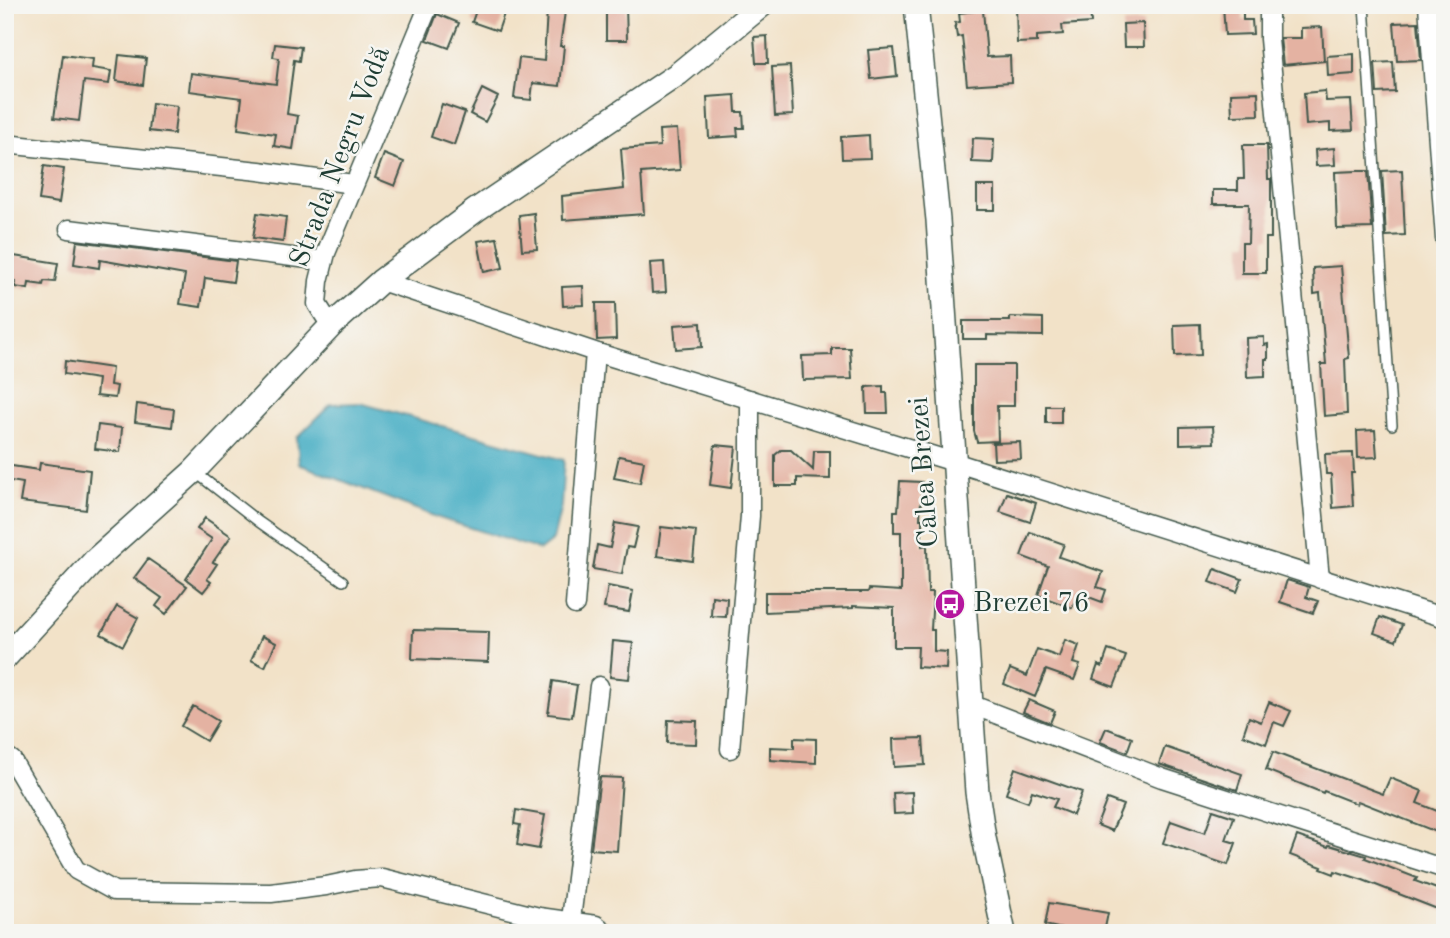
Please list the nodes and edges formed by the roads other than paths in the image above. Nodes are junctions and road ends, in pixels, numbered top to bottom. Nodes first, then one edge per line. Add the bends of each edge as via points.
1 (429, 5) edge
2 (762, 5) edge
3 (916, 5) edge
4 (1269, 5) edge
5 (1364, 5) edge
6 (1428, 5) edge
7 (5, 145) edge
8 (353, 184) junction
9 (69, 229) dead end
10 (1445, 239) edge
11 (324, 261) junction
12 (381, 281) junction
13 (331, 326) junction
14 (595, 352) junction
15 (750, 399) junction
16 (1392, 425) dead end
17 (954, 462) junction
18 (194, 471) junction
19 (1320, 579) junction
20 (343, 581) dead end
21 (575, 605) dead end
22 (1445, 618) edge
23 (5, 658) edge
24 (600, 686) dead end
25 (970, 704) junction
26 (730, 750) dead end
27 (5, 755) edge
28 (1445, 869) edge
29 (571, 920) junction
30 (606, 933) edge
31 (1004, 933) edge

1 - 8 street, Strada Negru Vodă
2 - 12 street via 678,74 476,210
3 - 17 street, Calea Brezei
4 - 19 street
5 - 16 lane
6 - 10 street
7 - 8 street
8 - 11 street, Strada Negru Vodă
9 - 11 street
11 - 13 street, Strada Negru Vodă via 317,304
12 - 13 street
12 - 14 street
13 - 18 street
14 - 15 street
14 - 21 street
15 - 17 street
15 - 26 street via 750,516
17 - 19 street
17 - 25 street, Calea Brezei
18 - 20 lane
18 - 23 street via 96,559
19 - 22 street
24 - 29 street
25 - 28 street via 1162,778
25 - 31 street, Calea Brezei via 977,792
27 - 29 street via 76,870 114,891 271,893 382,878 527,914
29 - 30 street via 596,925

